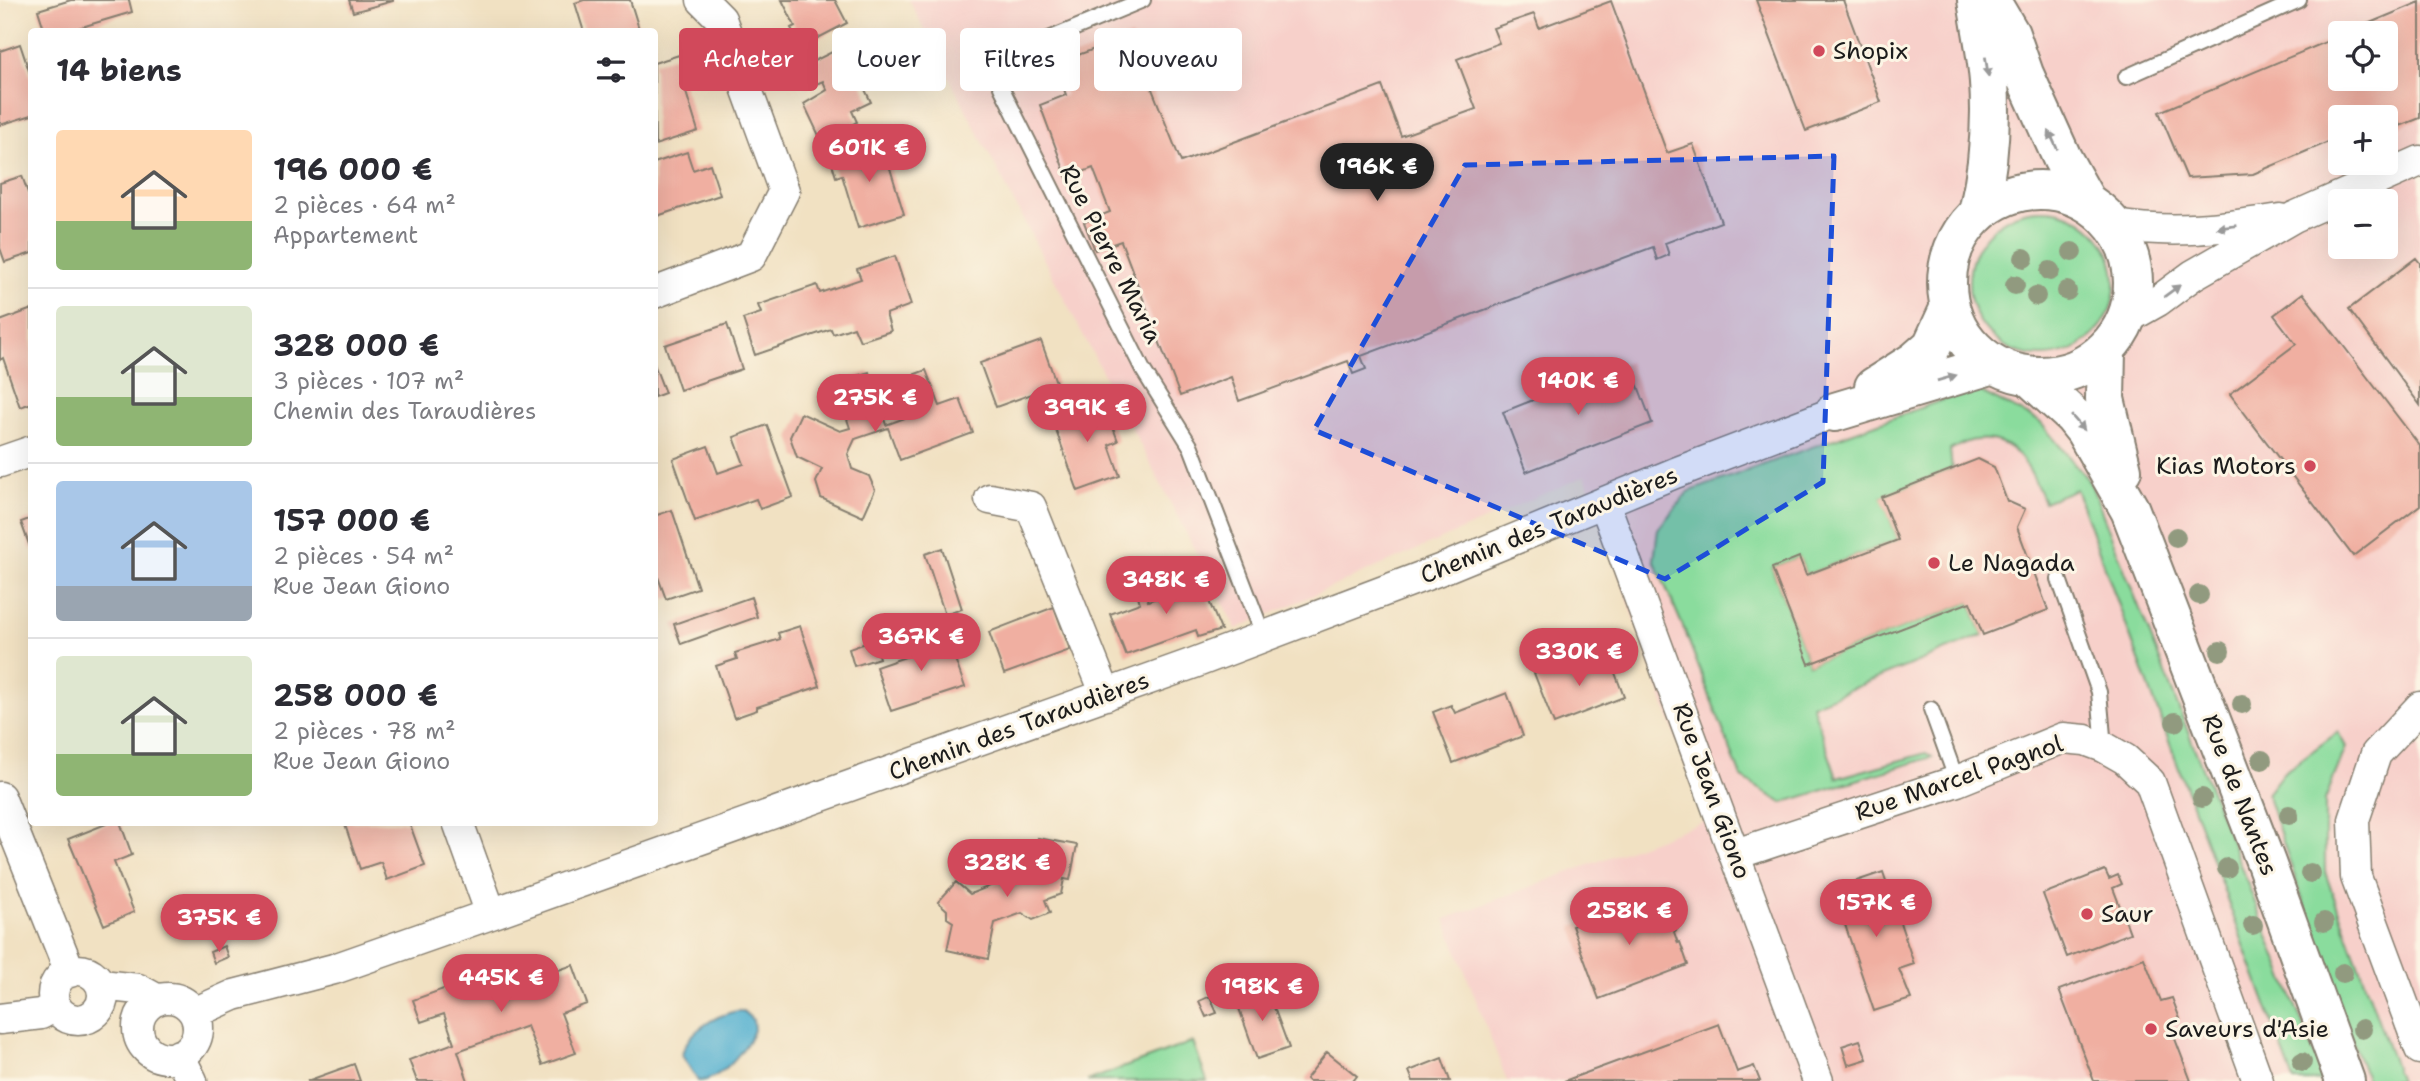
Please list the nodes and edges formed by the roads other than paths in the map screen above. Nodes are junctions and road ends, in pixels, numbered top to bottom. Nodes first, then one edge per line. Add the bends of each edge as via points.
1 (702, 0) edge
2 (1143, 0) edge
3 (1977, 0) edge
4 (1990, 0) edge
5 (2299, 0) edge
6 (2126, 78) dead end
7 (2420, 161) edge
8 (2085, 201) junction
9 (1978, 213) junction
10 (2294, 217) junction
11 (2114, 225) junction
12 (658, 291) edge
13 (1950, 307) junction
14 (2116, 334) junction
15 (2012, 370) junction
16 (1835, 412) junction
17 (28, 452) edge
18 (0, 462) edge
19 (990, 499) dead end
20 (1604, 502) junction
21 (2130, 510) junction
22 (2059, 579) dead end
23 (1264, 637) junction
24 (1106, 695) junction
25 (2420, 707) edge
26 (1931, 709) dead end
27 (2104, 747) junction
28 (1957, 780) junction
29 (0, 797) edge
30 (459, 826) edge
31 (1736, 854) junction
32 (491, 914) junction
33 (69, 972) junction
34 (101, 985) junction
35 (158, 1000) junction
36 (55, 1006) junction
37 (194, 1013) junction
38 (95, 1014) junction
39 (0, 1019) edge
40 (138, 1032) junction
41 (2420, 1049) edge
42 (186, 1068) edge
43 (1818, 1081) edge
44 (2258, 1081) edge
45 (2346, 1081) edge

1 - 12 street via 721,19 784,191 751,256
2 - 23 lane, Rue Pierre Maria via 1032,46 1001,87 1143,370 1191,447
3 -> 9 main road via 1989,79 1990,125
8 -> 4 main road via 2024,74 2010,34
5 - 6 lane
7 - 10 street
8 - 9 main road via 2059,191 2030,190 2002,198
8 - 11 main road
9 - 13 main road via 1953,251 1947,290
10 -> 11 street via 2180,231
14 -> 10 street via 2193,275
11 - 14 main road via 2133,271 2133,295
13 - 15 main road via 1975,350
13 - 16 main road, Chemin des Taraudières via 1932,346
14 - 15 main road via 2083,366 2057,375
14 - 21 main road via 2105,399
16 -> 15 main road, Chemin des Taraudières
15 -> 21 main road via 2073,416
16 - 20 street, Chemin des Taraudières
17 - 18 street
19 - 24 street via 1031,507
20 - 23 street, Chemin des Taraudières
20 - 31 street, Rue Jean Giono
21 - 45 main road, Rue de Nantes
22 - 27 lane via 2099,692
23 - 24 street, Chemin des Taraudières
24 - 32 street, Chemin des Taraudières
25 - 41 street via 2376,754 2354,820 2356,877
26 - 28 lane
27 - 28 street, Rue Marcel Pagnol via 2063,738
27 - 44 street, Rue Marcel Pagnol via 2150,782
28 - 31 street, Rue Marcel Pagnol
29 - 33 street
30 - 32 street
31 - 43 street, Rue Jean Giono
32 - 37 street, Chemin des Taraudières via 334,969 234,995
33 - 34 street via 91,974
33 - 36 street via 53,989
34 - 35 street via 138,989
34 - 38 street via 103,1001
35 - 37 street via 183,1001
35 - 40 street via 142,1013
36 - 38 street via 72,1020
36 - 39 street via 41,1014
37 - 42 street via 197,1033
38 - 40 street
40 - 42 street via 153,1054

